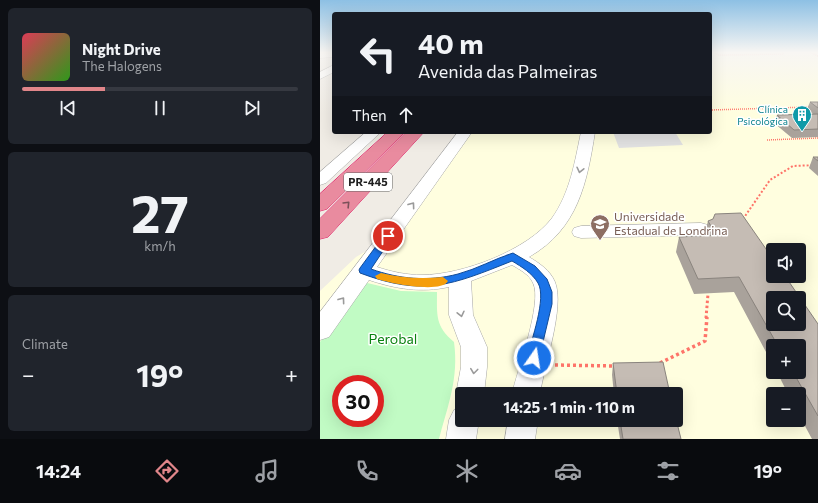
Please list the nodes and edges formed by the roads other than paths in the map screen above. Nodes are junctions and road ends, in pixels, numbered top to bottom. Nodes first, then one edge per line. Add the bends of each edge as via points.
1 (374, 134) edge
2 (374, 134) edge
3 (395, 134) edge
4 (414, 134) edge
5 (464, 134) edge
6 (588, 134) edge
7 (320, 180) edge
8 (320, 194) edge
9 (320, 206) edge
10 (701, 229) dead end
11 (320, 232) edge
12 (581, 232) dead end
13 (513, 257) junction
14 (364, 270) junction
15 (460, 277) junction
16 (320, 330) edge
17 (471, 387) edge
18 (528, 387) edge
19 (463, 427) edge
20 (522, 427) edge
21 (460, 439) edge
22 (520, 439) edge

1 - 7 street, PR-445
2 - 8 highway
3 - 9 highway, PR-445
11 -> 4 highway, PR-445
14 -> 5 street
6 -> 13 street via 575,190 565,210 547,235
10 - 12 street
13 - 15 street
13 - 18 street via 537,274 547,292
14 - 15 street via 404,282 425,283
16 -> 14 street
15 -> 17 street via 460,315 474,347
19 - 21 street
20 - 22 street

